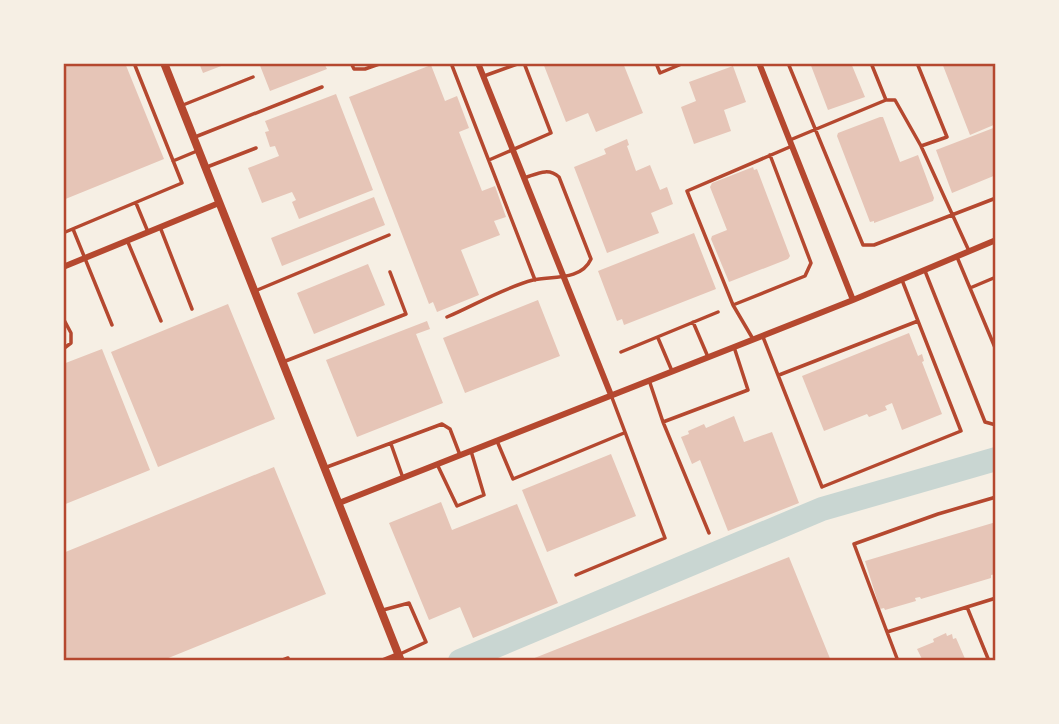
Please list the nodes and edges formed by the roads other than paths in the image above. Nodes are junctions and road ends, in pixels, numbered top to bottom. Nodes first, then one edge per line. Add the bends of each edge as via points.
1 (134, 63) edge
2 (164, 63) edge
3 (351, 63) edge
4 (382, 63) edge
5 (451, 63) edge
6 (478, 63) edge
7 (522, 63) edge
8 (656, 63) edge
9 (684, 63) edge
10 (759, 63) edge
11 (788, 63) edge
12 (872, 63) edge
13 (917, 63) edge
14 (484, 76) junction
15 (253, 77) dead end
16 (323, 88) dead end
17 (886, 100) junction
18 (181, 106) junction
19 (814, 130) junction
20 (194, 138) junction
21 (791, 143) junction
22 (921, 146) junction
23 (256, 148) dead end
24 (198, 150) junction
25 (513, 150) junction
26 (770, 155) junction
27 (173, 160) junction
28 (489, 160) junction
29 (205, 167) junction
30 (524, 178) junction
31 (996, 198) edge
32 (136, 203) junction
33 (219, 203) junction
34 (954, 215) junction
35 (160, 227) junction
36 (73, 229) junction
37 (148, 232) junction
38 (63, 233) edge
39 (389, 235) dead end
40 (127, 240) junction
41 (996, 240) edge
42 (969, 251) junction
43 (957, 257) junction
44 (84, 258) junction
45 (63, 267) edge
46 (925, 271) junction
47 (390, 272) dead end
48 (564, 277) junction
49 (996, 277) edge
50 (902, 279) junction
51 (535, 280) junction
52 (970, 288) junction
53 (254, 291) junction
54 (853, 300) junction
55 (733, 305) junction
56 (192, 309) dead end
57 (718, 312) dead end
58 (447, 317) dead end
59 (63, 318) edge
60 (161, 321) dead end
61 (918, 321) junction
62 (693, 322) junction
63 (112, 325) dead end
64 (762, 335) junction
65 (657, 337) junction
66 (753, 339) junction
67 (734, 347) junction
68 (63, 349) edge
69 (996, 350) edge
70 (621, 352) dead end
71 (708, 357) junction
72 (282, 362) junction
73 (671, 371) junction
74 (779, 375) junction
75 (649, 380) junction
76 (611, 395) junction
77 (663, 422) junction
78 (996, 425) edge
79 (624, 433) junction
80 (497, 440) junction
81 (391, 443) junction
82 (471, 451) junction
83 (460, 455) junction
84 (437, 464) junction
85 (325, 468) junction
86 (403, 478) junction
87 (996, 496) edge
88 (339, 503) junction
89 (709, 533) dead end
90 (576, 575) dead end
91 (996, 598) edge
92 (967, 607) junction
93 (381, 611) junction
94 (887, 632) junction
95 (399, 658) edge
96 (281, 661) edge
97 (289, 661) edge
98 (383, 661) edge
99 (898, 661) edge
100 (989, 661) edge

1 - 27 lane
2 - 18 street
3 - 4 lane via 354,69
5 - 28 lane
6 - 14 street
7 - 14 lane
7 - 25 lane via 551,133
8 - 9 lane via 660,73
10 - 21 street
11 - 19 lane
12 - 17 lane
13 - 22 lane via 947,137
14 - 25 street
15 - 18 lane
16 - 20 lane
17 - 19 lane
17 - 22 lane via 895,100
18 - 20 street
19 - 21 lane
19 - 34 lane via 865,246
20 - 24 street
21 - 26 lane
21 - 54 street
22 - 34 lane
23 - 29 lane
24 - 27 lane
24 - 29 street
25 - 28 lane
25 - 30 street
26 - 55 lane via 811,263 804,276
26 - 55 lane via 687,191
27 - 32 lane via 182,183
28 - 51 lane
29 - 33 street
30 - 48 street
30 - 48 lane via 546,171 561,181 591,259 583,270
31 - 34 lane
32 - 36 lane
32 - 37 lane
33 - 35 street
33 - 53 street
34 - 42 lane
35 - 37 street
35 - 56 lane
36 - 38 lane
36 - 44 lane
37 - 40 street
39 - 53 lane
40 - 44 street
40 - 60 lane
41 - 42 street
42 - 43 street
43 - 46 street
43 - 52 lane
44 - 45 street
44 - 63 lane
46 - 50 street
46 - 78 lane via 985,422
47 - 72 lane via 406,314
48 - 51 lane
48 - 76 street
49 - 52 lane
50 - 54 street
50 - 61 lane
51 - 58 lane
52 - 69 lane
53 - 72 street
54 - 64 street
55 - 66 lane
57 - 62 lane
59 - 68 lane via 71,333 71,343
61 - 74 lane
61 - 74 lane via 961,431 822,487
62 - 65 lane
62 - 71 lane
64 - 66 street
64 - 74 lane
65 - 70 lane
65 - 73 lane
66 - 67 street
67 - 71 street
67 - 77 lane via 748,390
71 - 73 street
72 - 85 street
73 - 75 street
75 - 76 street
75 - 77 lane
76 - 79 lane
76 - 80 street
77 - 89 lane
79 - 80 lane via 513,479
79 - 90 lane via 665,538
80 - 82 street
81 - 83 lane via 442,424 450,429
81 - 85 lane
81 - 86 lane
82 - 83 street
82 - 84 lane via 484,495 457,506
83 - 84 street
84 - 86 street
85 - 88 street
86 - 88 street
87 - 94 lane via 854,544
88 - 93 street
91 - 92 lane
92 - 94 lane
92 - 100 lane
93 - 95 street
93 - 95 lane via 409,603 426,642
94 - 99 lane
95 - 98 street
96 - 97 lane

